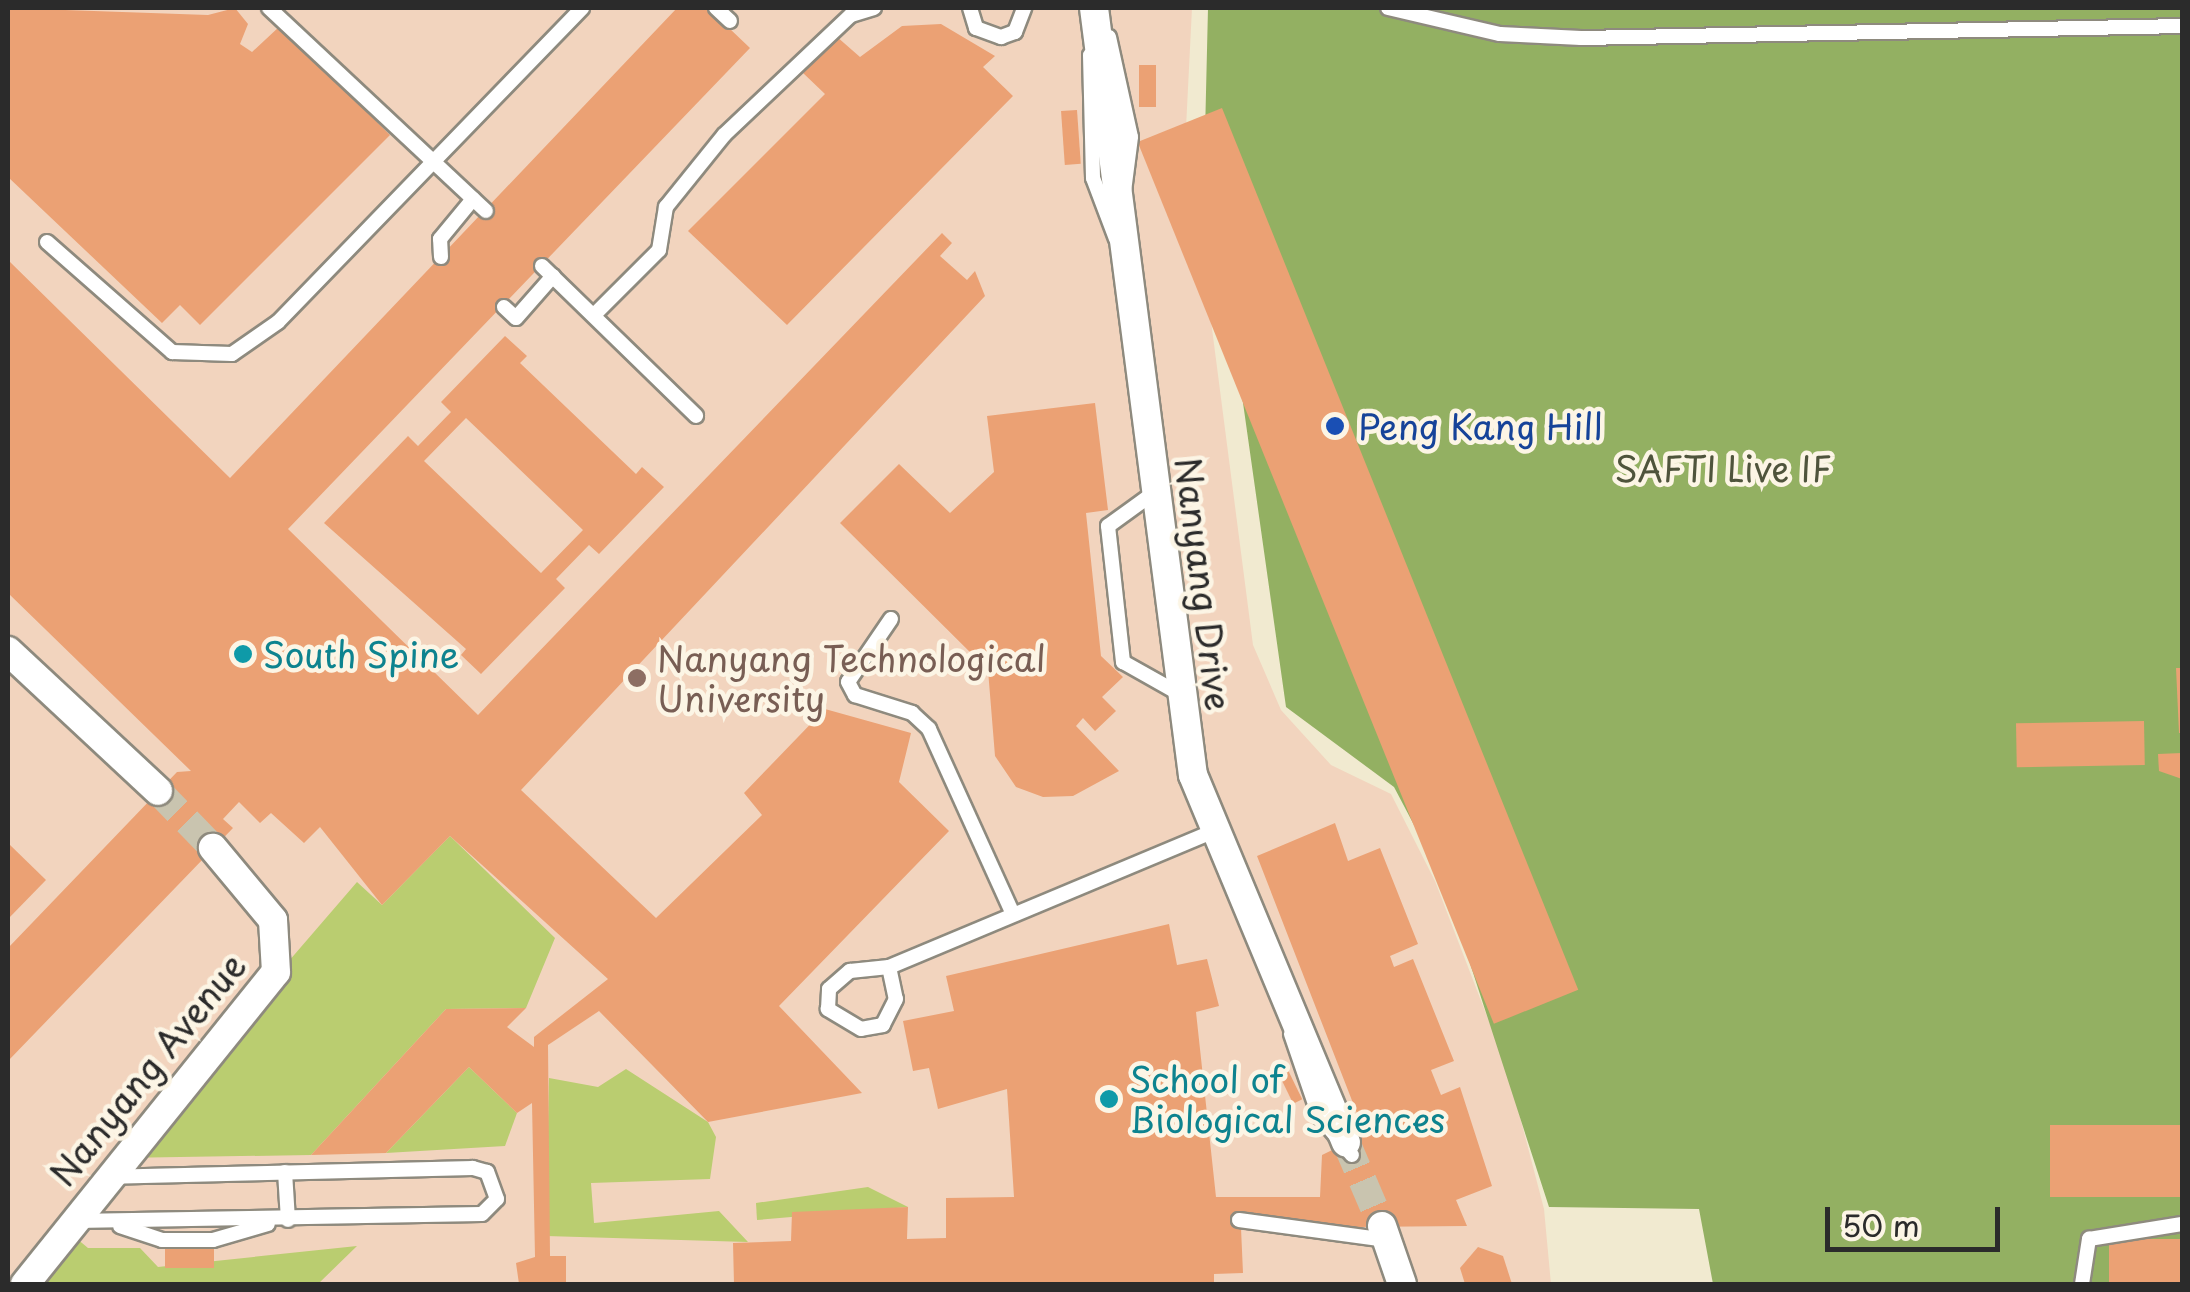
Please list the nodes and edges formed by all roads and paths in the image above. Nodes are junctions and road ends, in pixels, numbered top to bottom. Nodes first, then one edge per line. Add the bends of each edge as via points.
1 (269, 8) edge
2 (582, 8) edge
3 (716, 8) edge
4 (874, 8) edge
5 (968, 8) edge
6 (1024, 8) edge
7 (1388, 8) edge
8 (1096, 12) edge
9 (730, 20) dead end
10 (2182, 26) edge
11 (432, 163) junction
12 (473, 199) junction
13 (486, 211) dead end
14 (47, 242) dead end
15 (442, 257) dead end
16 (1124, 258) junction
17 (504, 308) dead end
18 (594, 315) junction
19 (696, 416) dead end
20 (1155, 492) junction
21 (891, 619) dead end
22 (8, 651) edge
23 (1178, 693) junction
24 (158, 791) tunnel mouth
25 (1212, 832) junction
26 (213, 848) tunnel mouth
27 (1013, 914) junction
28 (890, 967) junction
29 (1349, 1148) tunnel mouth
30 (285, 1172) junction
31 (103, 1177) junction
32 (288, 1220) junction
33 (1239, 1220) dead end
34 (71, 1221) junction
35 (2182, 1224) edge
36 (1385, 1233) joint
37 (25, 1284) edge
38 (1402, 1284) edge
39 (2082, 1284) edge

1 - 11 lane
2 - 11 lane
3 - 9 lane
4 - 18 lane via 852,15 724,135 666,208 659,250
5 - 6 lane via 976,28 1002,38 1014,32
7 - 10 lane via 1500,34 1581,38
8 - 16 street, Nanyang Drive
8 - 16 lane via 1090,150
11 - 12 lane
11 - 14 lane via 255,343 208,359 172,352 140,332
12 - 13 lane
12 - 15 lane via 440,239
16 - 20 street, Nanyang Drive
17 - 18 lane via 516,318 547,271
18 - 19 lane
20 - 23 street, Nanyang Drive
20 - 23 lane via 1108,526 1123,662
21 - 27 lane via 848,682 855,695 912,713 929,729
22 - 24 street
23 - 25 street, Nanyang Drive
25 - 27 lane
25 - 29 street, Nanyang Drive
26 - 31 street, Nanyang Avenue via 273,920 279,964
27 - 28 lane
28 - 28 lane via 896,999 883,1025 860,1029 828,1008 838,978
30 - 31 lane
30 - 32 lane
30 - 32 lane via 473,1168 487,1172 497,1198 482,1214
31 - 34 street, Nanyang Avenue
32 - 34 lane
33 - 36 lane
34 - 37 street, Nanyang Avenue
35 - 39 lane via 2089,1238
36 - 38 street

